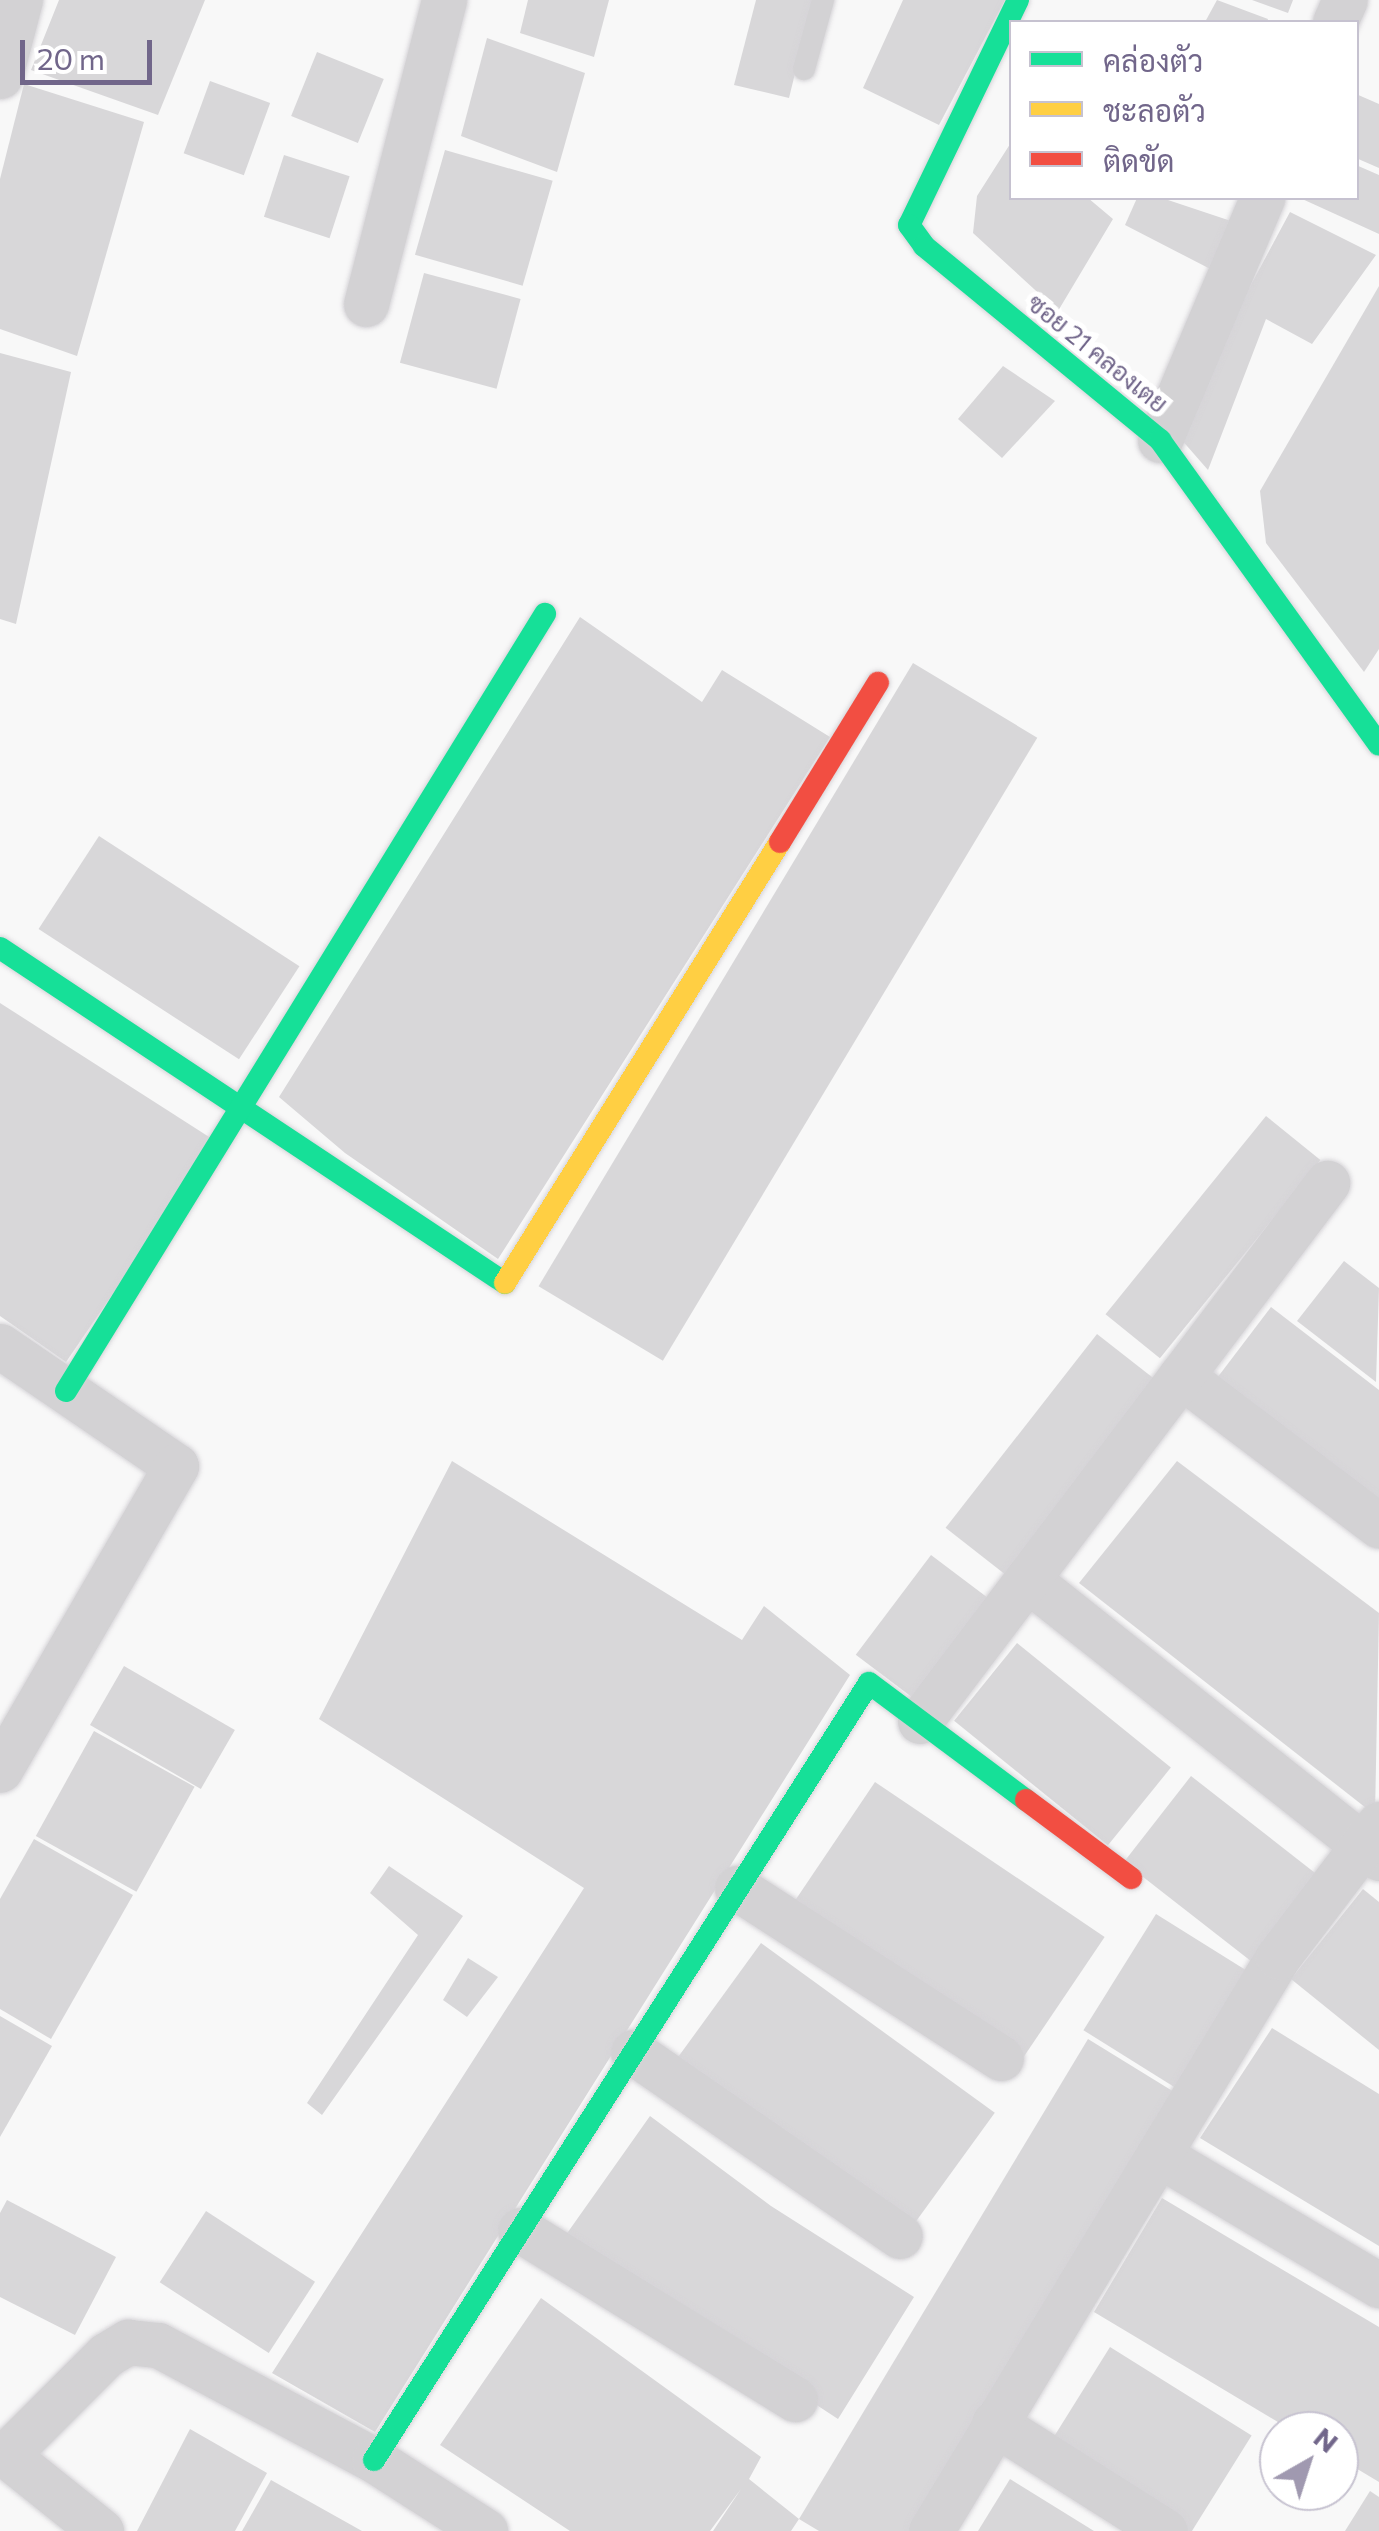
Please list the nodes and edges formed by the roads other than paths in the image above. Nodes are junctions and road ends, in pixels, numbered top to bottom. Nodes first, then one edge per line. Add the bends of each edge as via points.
1 (20, 0) edge
2 (444, 0) edge
3 (822, 0) edge
4 (1018, 0) edge
5 (804, 69) dead end
6 (0, 76) edge
7 (1261, 200) edge
8 (366, 304) dead end
9 (1160, 440) junction
10 (545, 614) dead end
11 (878, 683) dead end
12 (1379, 745) edge
13 (0, 948) edge
14 (240, 1108) junction
15 (1327, 1182) dead end
16 (0, 1346) edge
17 (1180, 1376) junction
18 (66, 1391) junction
19 (1379, 1526) edge
20 (1027, 1579) junction
21 (920, 1721) junction
22 (3, 1758) edge
23 (1374, 1842) edge
24 (1131, 1878) dead end
25 (737, 1888) junction
26 (633, 2052) junction
27 (1001, 2058) dead end
28 (1159, 2155) junction
29 (520, 2230) junction
30 (900, 2236) dead end
31 (1379, 2285) edge
32 (795, 2399) dead end
33 (994, 2422) junction
34 (3, 2454) edge
35 (374, 2460) junction
36 (101, 2531) edge
37 (485, 2531) edge
38 (932, 2531) edge
39 (1165, 2531) edge

1 - 6 street
2 - 8 street
3 - 5 lane
4 - 9 street, ซอย 21 คลองเตย via 909,225 924,246
7 - 9 street
9 - 12 street, ซอย 21 คลองเตย
10 - 14 street
11 - 14 street via 507,1285
13 - 14 street
14 - 18 street
15 - 17 street
16 - 18 street
17 - 19 street
17 - 20 street
18 - 22 street via 176,1466
20 - 21 street
20 - 23 street
21 - 24 street
21 - 25 street via 868,1683
23 - 28 street via 1278,1956
25 - 26 street
25 - 27 street
26 - 29 street
26 - 30 street
28 - 31 street
28 - 33 street
29 - 32 street
29 - 35 street
33 - 38 street
33 - 39 street
34 - 35 street via 128,2342 158,2345
34 - 36 street
35 - 37 street

